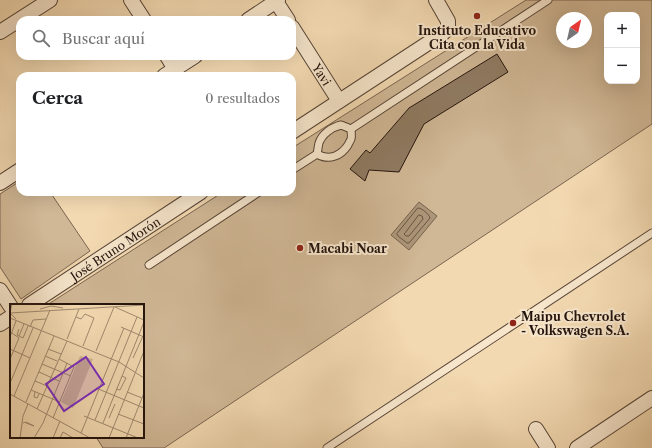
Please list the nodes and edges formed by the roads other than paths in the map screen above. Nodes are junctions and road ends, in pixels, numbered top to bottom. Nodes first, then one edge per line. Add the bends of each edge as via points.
1 (50, 0) edge
2 (131, 0) edge
3 (436, 0) edge
4 (548, 0) edge
5 (276, 1) edge
6 (25, 16) edge
7 (141, 16) edge
8 (254, 16) edge
9 (285, 16) edge
10 (16, 22) edge
11 (0, 32) edge
12 (296, 33) edge
13 (167, 60) edge
14 (189, 60) edge
15 (170, 72) edge
16 (171, 72) edge
17 (339, 101) junction
18 (296, 129) edge
19 (351, 129) junction
20 (317, 154) junction
21 (296, 167) edge
22 (16, 172) edge
23 (0, 182) edge
24 (195, 196) edge
25 (253, 196) edge
26 (652, 233) edge
27 (149, 264) dead end
28 (0, 290) edge
29 (31, 304) edge
30 (10, 305) edge
31 (10, 318) edge
32 (0, 324) edge
33 (652, 398) edge
34 (536, 429) dead end
35 (327, 448) edge
36 (548, 448) edge
37 (577, 448) edge

1 - 6 street
2 - 7 street
3 - 17 street via 448,21 448,28
4 - 19 lane
5 - 8 street
5 - 9 street
10 - 11 street
12 - 17 street, Yavi
13 - 15 street
14 - 16 street
17 - 18 street
19 - 20 lane via 341,125 333,127 319,142
19 - 20 lane via 351,139 343,151 330,157
20 - 21 lane
22 - 23 street
24 - 29 street, José Bruno Morón
25 - 27 lane
26 - 35 lane
28 - 30 street
31 - 32 street
33 - 37 street
34 - 36 street

